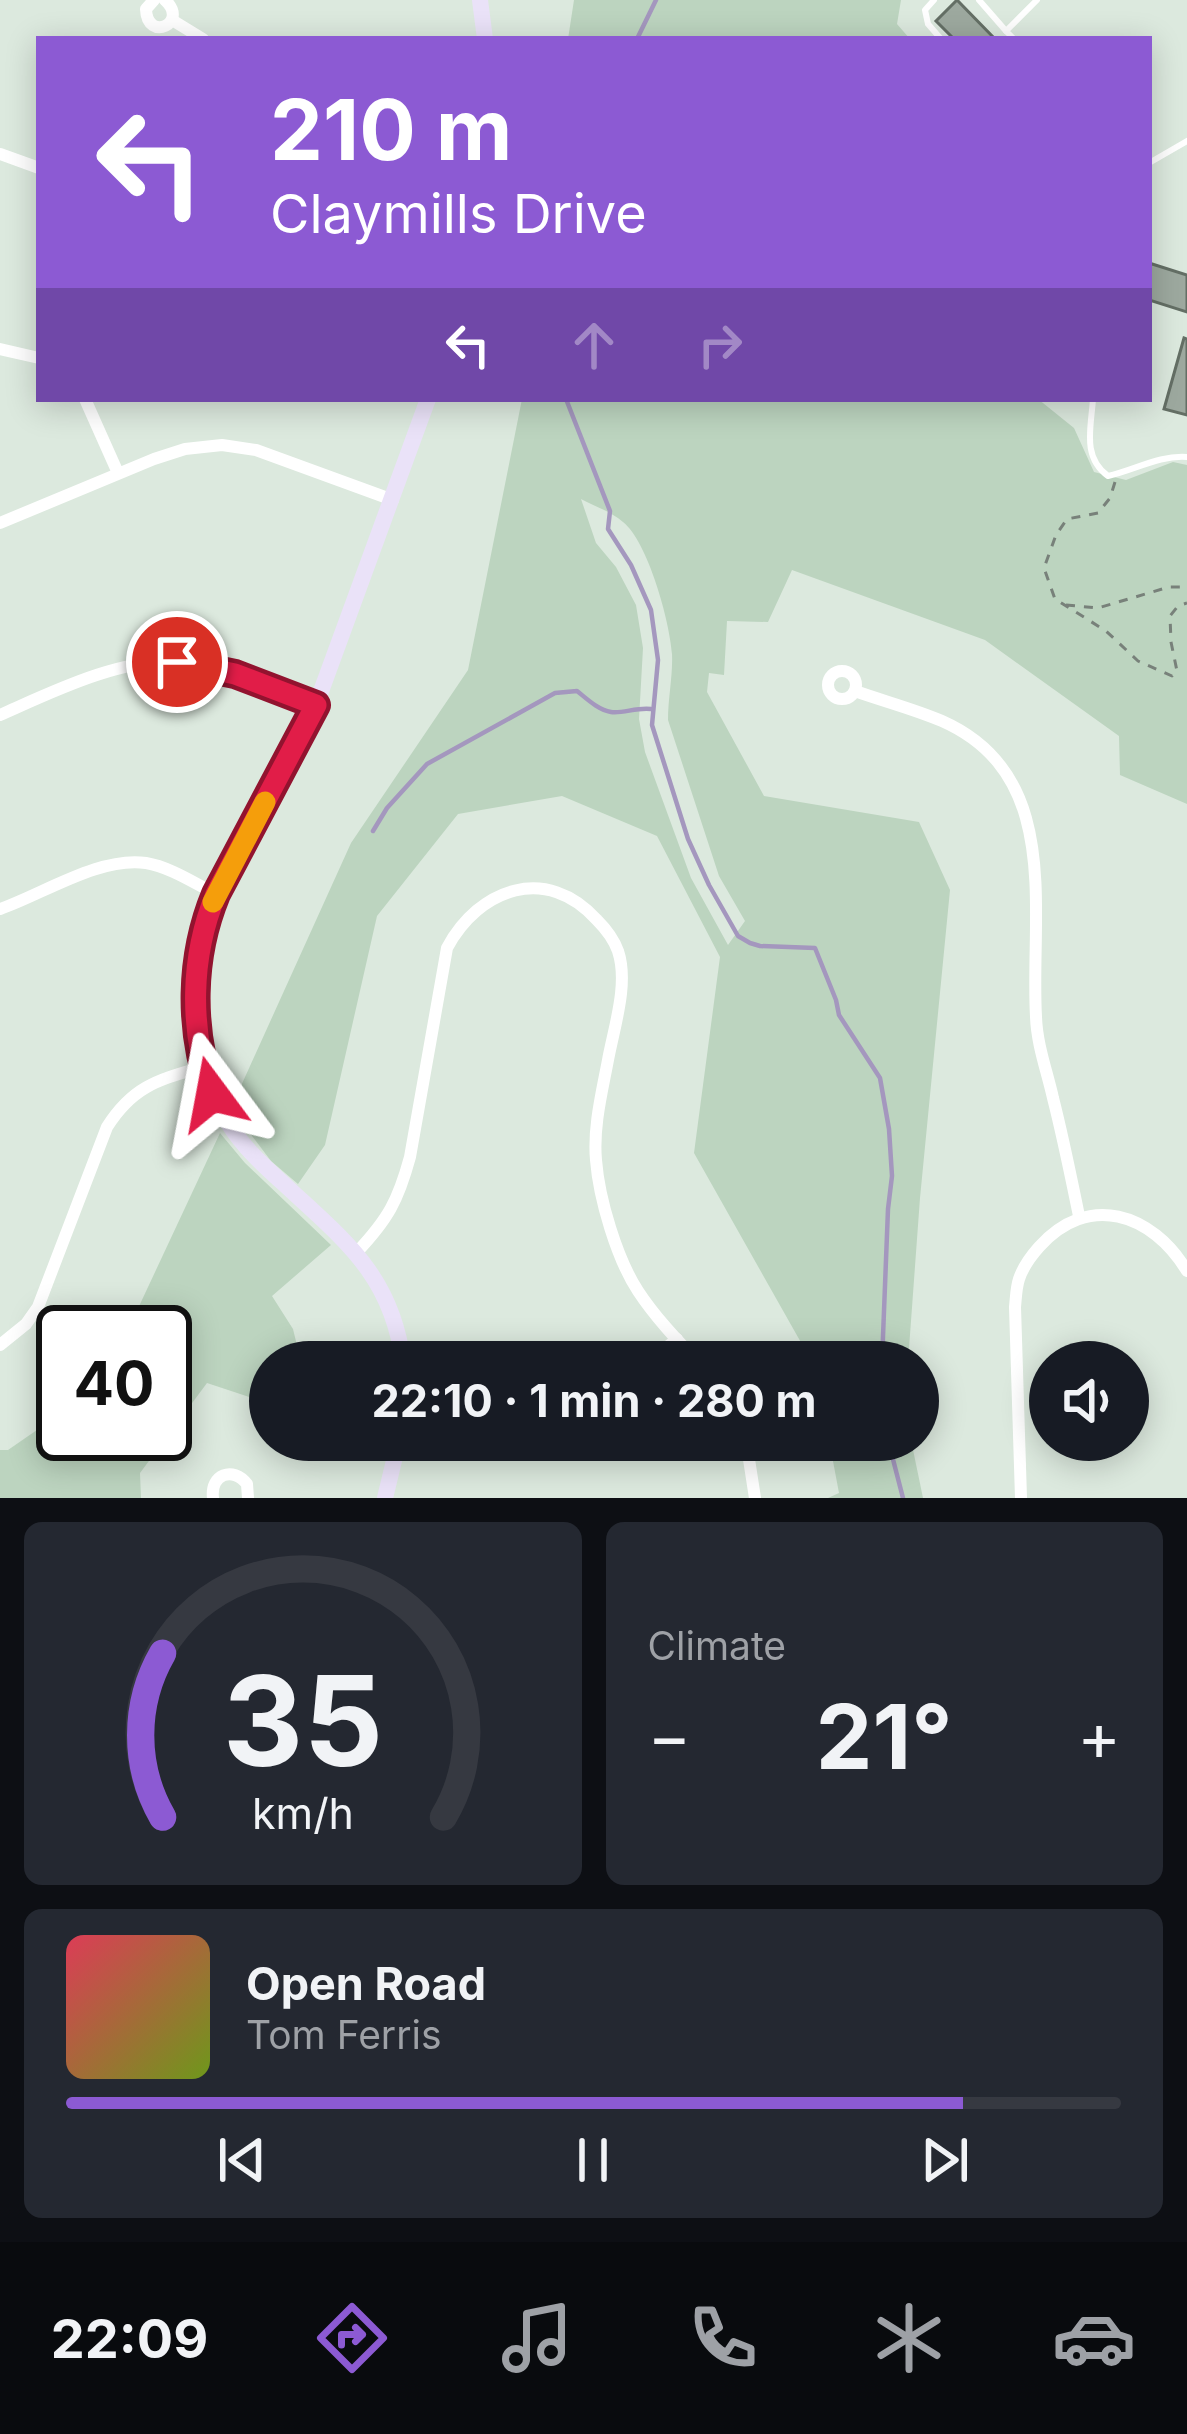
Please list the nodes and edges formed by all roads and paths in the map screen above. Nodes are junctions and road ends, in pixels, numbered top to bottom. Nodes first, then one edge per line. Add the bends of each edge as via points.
1 (154, 0) edge
2 (165, 0) edge
3 (480, 0) edge
4 (934, 0) edge
5 (979, 0) edge
6 (1037, 0) edge
7 (172, 20) junction
8 (1006, 31) junction
9 (198, 36) edge
10 (485, 36) edge
11 (938, 36) edge
12 (1011, 36) edge
13 (1187, 141) edge
14 (0, 154) edge
15 (1152, 161) edge
16 (36, 167) edge
17 (0, 349) edge
18 (36, 357) edge
19 (86, 402) edge
20 (427, 402) edge
21 (1094, 402) edge
22 (1187, 457) edge
23 (118, 473) junction
24 (1118, 474) junction
25 (393, 500) junction
26 (0, 523) edge
27 (1187, 587) edge
28 (1187, 603) edge
29 (1064, 605) junction
30 (855, 691) dead end
31 (316, 705) junction
32 (0, 715) edge
33 (216, 894) junction
34 (0, 909) edge
35 (202, 1067) junction
36 (1079, 1216) junction
37 (357, 1252) junction
38 (1187, 1271) edge
39 (676, 1339) joint
40 (400, 1341) edge
41 (674, 1341) edge
42 (0, 1345) edge
43 (394, 1461) edge
44 (749, 1461) edge
45 (212, 1498) edge
46 (248, 1498) edge
47 (385, 1498) edge
48 (755, 1498) edge
49 (1021, 1498) edge

1 - 7 street via 148,22 161,27
2 - 7 street
3 - 10 street
4 - 11 lane via 925,10
5 - 8 lane
6 - 8 lane
7 - 9 street
8 - 12 lane
13 - 15 lane
14 - 16 street
17 - 18 street
19 - 23 street
20 - 25 street
21 - 24 lane via 1089,446 1096,467
22 - 24 lane
23 - 25 street via 222,445
23 - 26 street
24 - 29 path via 1098,514 1066,519 1056,536 1044,568
25 - 31 street
27 - 29 path via 1098,608
28 - 29 path via 1170,616 1172,676 1138,662
30 - 36 street via 962,732 1004,768 1028,819 1036,1019
31 - 32 street via 235,674 149,662
31 - 33 street
33 - 34 street via 150,863 125,862
33 - 35 street via 197,965
35 - 37 street via 242,1142
35 - 42 street via 154,1082 118,1110 38,1307
36 - 38 street via 1138,1222
36 - 49 street via 1045,1241 1018,1280
37 - 39 street via 402,1187 447,948 474,910 494,898 531,888 554,892 586,908 618,951 596,1159 623,1260
37 - 40 street
39 - 41 street
43 - 47 street
44 - 48 street
45 - 46 street via 215,1481 232,1473 244,1479

